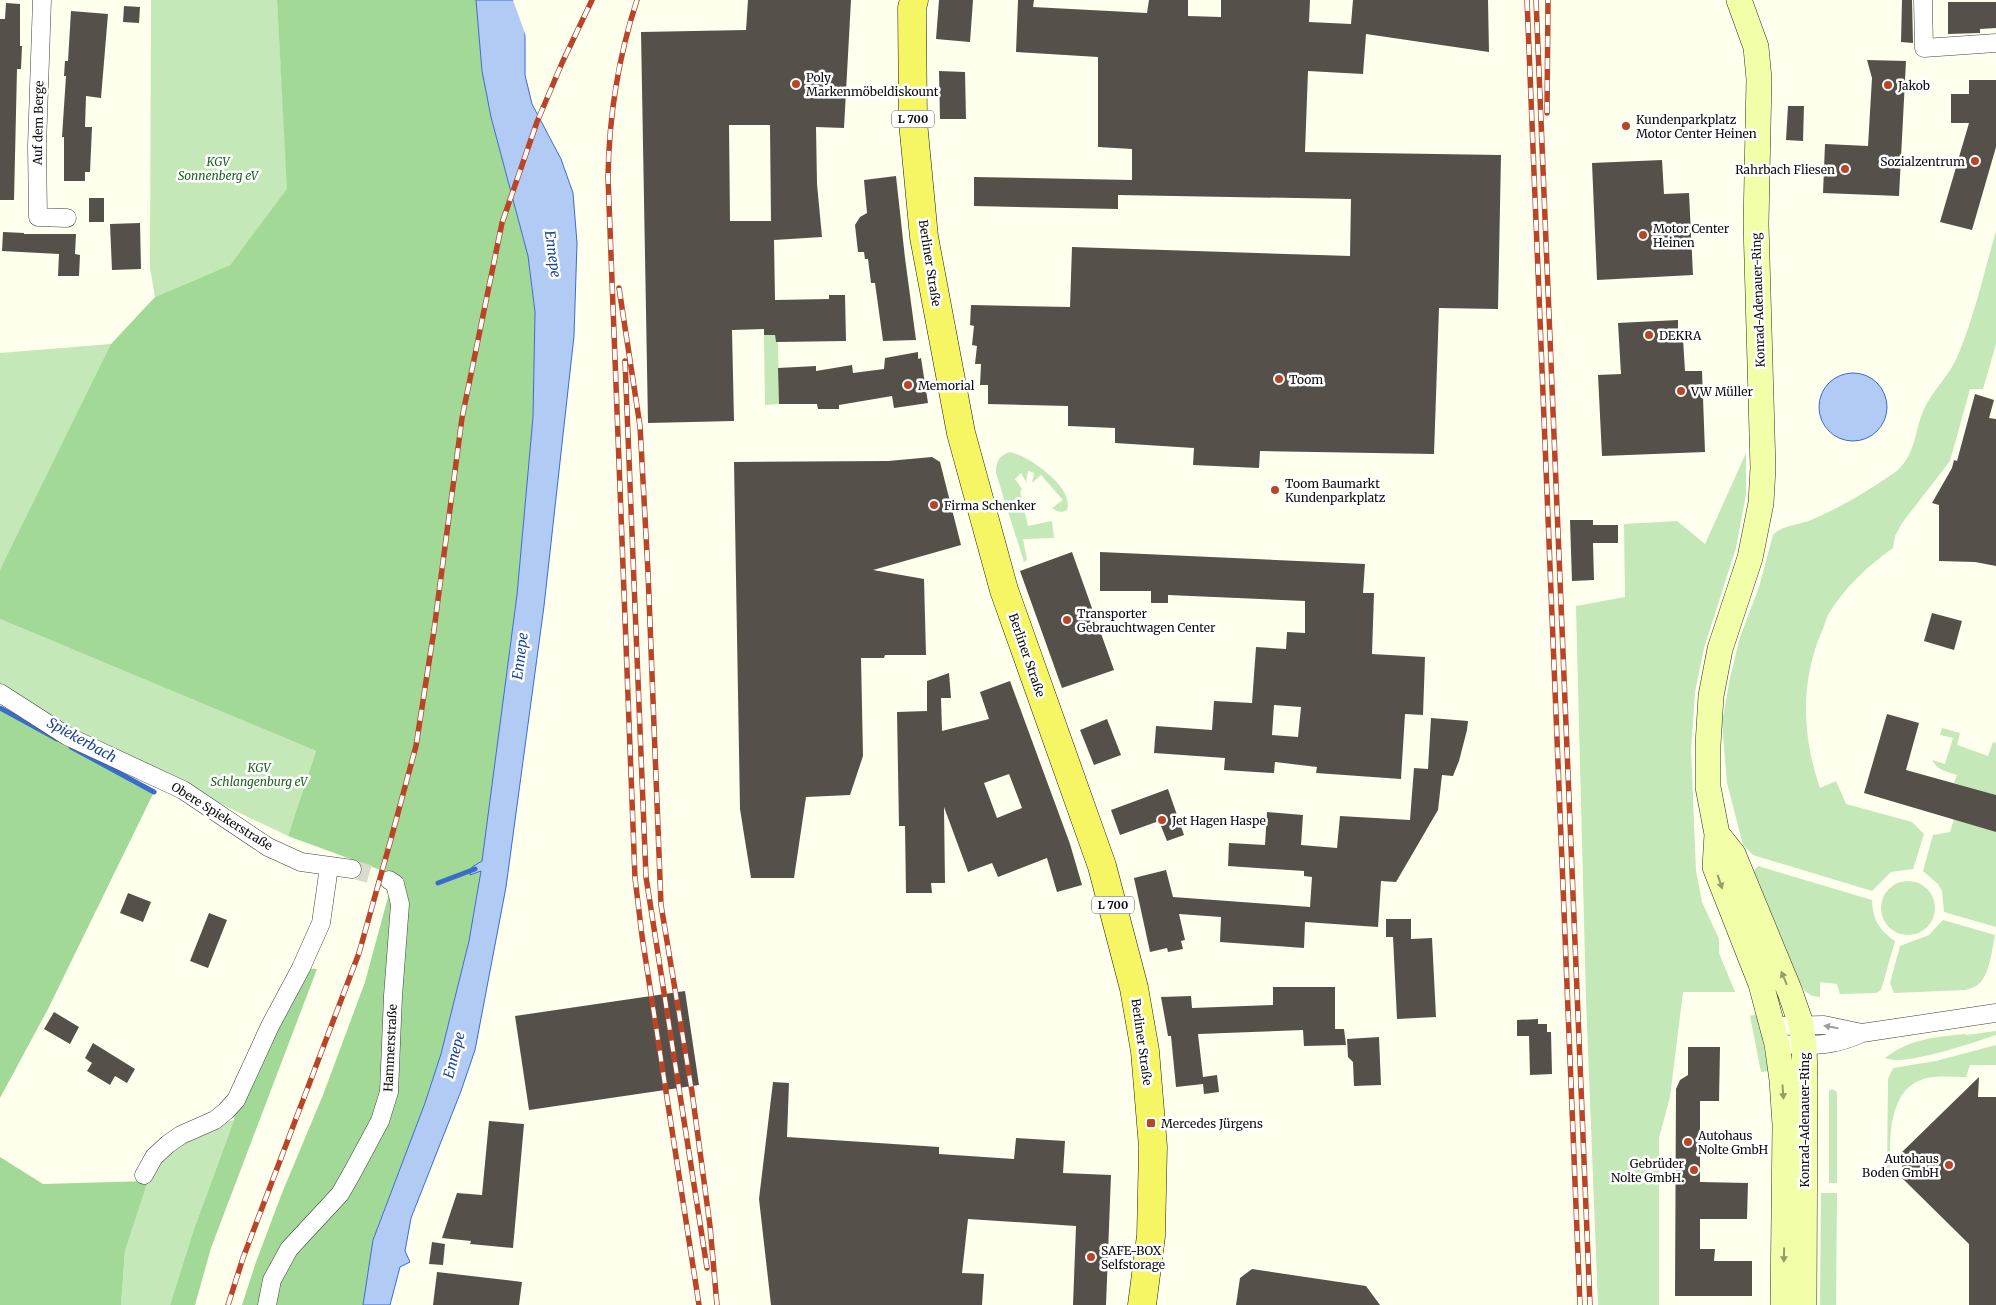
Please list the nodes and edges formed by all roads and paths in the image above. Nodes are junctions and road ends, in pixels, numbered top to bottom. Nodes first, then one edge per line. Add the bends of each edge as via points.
1 (42, 0) edge
2 (914, 0) edge
3 (1740, 0) edge
4 (1923, 0) edge
5 (1996, 43) edge
6 (67, 218) dead end
7 (0, 693) edge
8 (1717, 834) junction
9 (329, 867) junction
10 (352, 869) tunnel mouth
11 (389, 880) dead end
12 (1996, 1012) edge
13 (1802, 1034) junction
14 (1776, 1035) junction
15 (144, 1175) dead end
16 (267, 1305) edge
17 (1142, 1305) edge
18 (1783, 1305) edge
19 (1804, 1305) edge

1 - 6 street, Auf dem Berge via 38,217
2 - 17 main road, Berliner Straße / L 700 via 913,122 924,237 961,433 1004,590 1102,866 1136,997 1145,1051 1153,1148 1151,1236
3 - 8 street, Konrad-Adenauer-Ring via 1756,47 1759,79 1756,224 1763,468 1761,504 1750,558 1720,648 1711,696 1708,787
4 - 5 street via 1924,48
7 - 9 street, Obere Spiekerstraße via 66,736 183,790 268,847 301,862
13 -> 8 street, Konrad-Adenauer-Ring via 1790,992 1733,854
8 -> 14 street, Konrad-Adenauer-Ring via 1715,867 1761,984
9 - 10 street
9 - 15 street via 321,923 236,1100 215,1120 168,1144 154,1157
11 - 16 street, Hammerstraße via 395,884 400,904 392,996 389,1092 380,1121 340,1194 289,1249 272,1280
12 - 13 street via 1862,1033 1824,1025
13 - 14 street
13 - 19 street, Konrad-Adenauer-Ring via 1805,1088
14 -> 18 street, Konrad-Adenauer-Ring via 1785,1125

